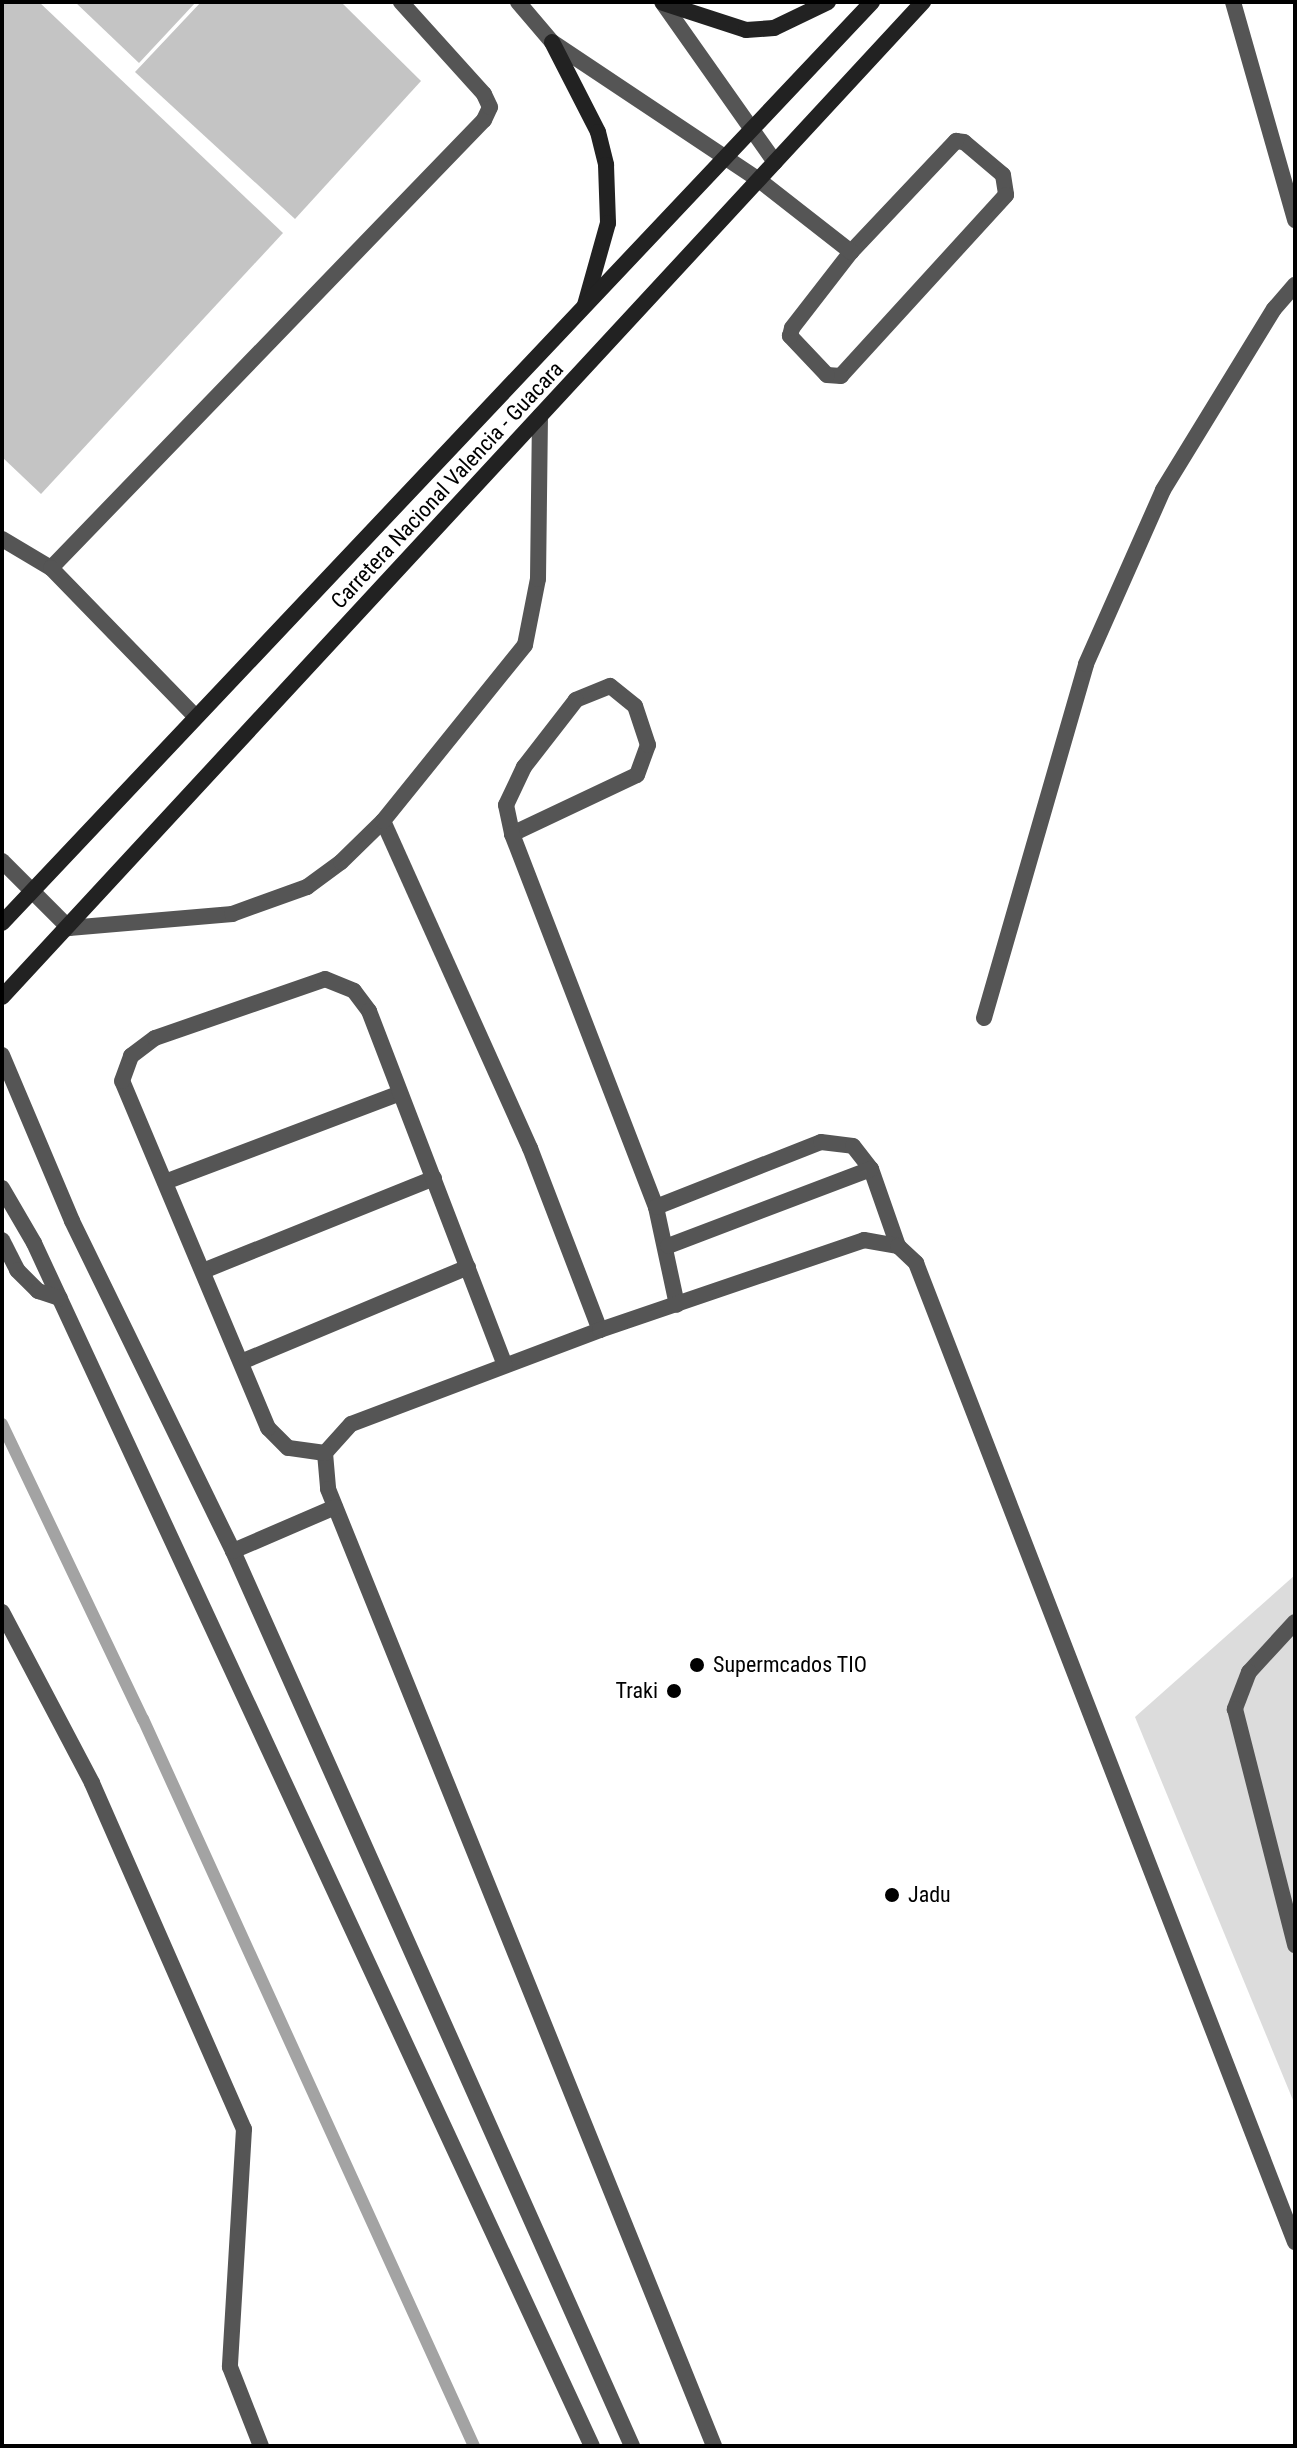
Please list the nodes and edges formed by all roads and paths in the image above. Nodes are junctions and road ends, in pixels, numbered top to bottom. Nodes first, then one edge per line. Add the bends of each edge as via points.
1 (401, 2) edge
2 (518, 2) edge
3 (663, 2) edge
4 (828, 2) edge
5 (872, 2) edge
6 (923, 2) edge
7 (1233, 2) edge
8 (552, 42) junction
9 (752, 130) junction
10 (729, 156) junction
11 (775, 162) junction
12 (759, 180) junction
13 (1295, 220) edge
14 (851, 252) junction
15 (1295, 285) edge
16 (584, 310) junction
17 (540, 416) junction
18 (2, 539) edge
19 (51, 568) junction
20 (194, 715) junction
21 (383, 821) junction
22 (512, 834) junction
23 (2, 861) edge
24 (32, 891) junction
25 (2, 923) edge
26 (69, 928) junction
27 (2, 997) edge
28 (984, 1018) dead end
29 (2, 1055) edge
30 (400, 1093) junction
31 (871, 1169) junction
32 (434, 1178) junction
33 (165, 1182) junction
34 (2, 1188) edge
35 (656, 1207) junction
36 (2, 1240) edge
37 (668, 1246) junction
38 (898, 1246) junction
39 (468, 1267) junction
40 (203, 1271) junction
41 (60, 1298) junction
42 (677, 1305) junction
43 (600, 1330) junction
44 (241, 1362) junction
45 (505, 1365) junction
46 (325, 1453) junction
47 (335, 1507) junction
48 (233, 1551) junction
49 (2, 1612) edge
50 (1295, 1622) edge
51 (1295, 1945) edge
52 (1295, 2242) edge
53 (261, 2446) edge
54 (592, 2446) edge
55 (632, 2446) edge
56 (714, 2446) edge

1 - 19 street via 484,94 490,107 484,120
2 - 8 street
3 - 4 main road via 746,30 774,28
3 - 9 street
5 - 9 main road, Carretera Nacional Valencia - Guacara
6 - 11 main road, Carretera Nacional Valencia - Guacara
7 - 13 street
8 - 10 street
8 - 16 main road via 598,132 606,165 608,223
9 - 10 main road, Carretera Nacional Valencia - Guacara
9 - 11 street
10 - 12 street
10 - 16 main road, Carretera Nacional Valencia - Guacara
11 - 12 main road, Carretera Nacional Valencia - Guacara
12 - 14 street
12 - 17 main road, Carretera Nacional Valencia - Guacara
14 - 14 street via 790,336 834,379 1006,195 1003,175 956,141
15 - 28 street via 1274,309 1163,490 1086,664
16 - 20 main road, Carretera Nacional Valencia - Guacara
17 - 21 street via 538,579 525,645
17 - 26 main road, Carretera Nacional Valencia - Guacara
18 - 19 street
19 - 20 street
20 - 24 main road, Carretera Nacional Valencia - Guacara
21 - 26 street via 307,887 232,914
21 - 43 street via 530,1148
22 - 22 street via 506,805 524,767 576,700 610,686 635,706 648,745 637,775
22 - 35 street
23 - 24 street
24 - 25 main road, Carretera Nacional Valencia - Guacara
24 - 26 street
26 - 27 main road, Carretera Nacional Valencia - Guacara
29 - 48 street via 72,1221
30 - 32 street
30 - 33 street
30 - 33 street via 369,1011 354,991 325,979 155,1038 131,1056 122,1081
31 - 35 street via 853,1146 821,1142
31 - 37 street
31 - 38 street
32 - 39 street
32 - 40 street
33 - 40 street
34 - 41 street
35 - 37 street
36 - 41 street via 17,1270 38,1291
37 - 42 street
38 - 42 street via 864,1240 825,1250
38 - 52 street via 916,1263 928,1290
39 - 44 street
39 - 45 street
40 - 44 street
41 - 54 street
42 - 43 street
43 - 45 street
44 - 46 street via 268,1428 288,1448
45 - 46 street via 351,1424
46 - 47 street
47 - 48 street
47 - 56 street
48 - 55 street
49 - 53 street via 92,1783 244,2129 230,2367
50 - 51 street via 1249,1672 1235,1709

